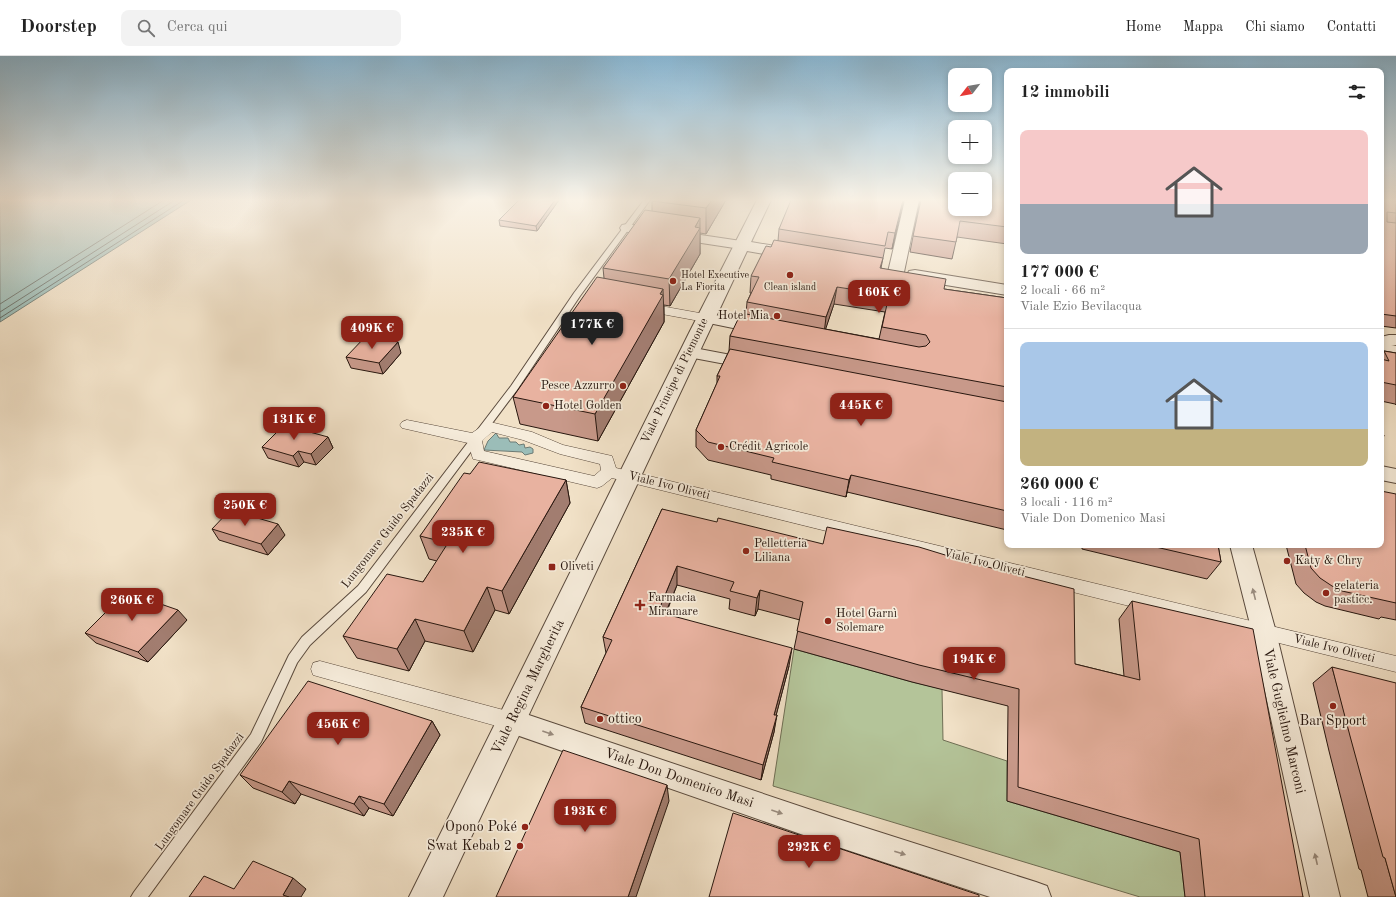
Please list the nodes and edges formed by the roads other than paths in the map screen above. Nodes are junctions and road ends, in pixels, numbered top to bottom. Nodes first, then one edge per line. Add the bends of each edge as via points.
1 (619, 239) edge
2 (702, 239) edge
3 (744, 239) edge
4 (899, 239) edge
5 (741, 245) junction
6 (810, 257) edge
7 (888, 270) joint
8 (1004, 289) edge
9 (630, 305) edge
10 (705, 318) junction
11 (775, 331) edge
12 (1396, 340) edge
13 (1384, 342) edge
14 (1384, 350) edge
15 (689, 352) junction
16 (1396, 352) edge
17 (766, 367) edge
18 (406, 425) dead end
19 (474, 439) junction
20 (564, 450) junction
21 (582, 454) junction
22 (563, 474) junction
23 (619, 474) junction
24 (1384, 474) edge
25 (1396, 476) edge
26 (1243, 548) edge
27 (1264, 632) junction
28 (1396, 664) edge
29 (320, 669) dead end
30 (511, 721) junction
31 (139, 897) edge
32 (426, 897) edge
33 (1036, 897) edge
34 (1325, 897) edge

1 - 19 lane, Lungomare Guido Spadazzi via 514,388
2 - 5 street
3 - 5 street, Viale Principe di Piemonte
4 - 7 street
5 - 6 street
5 - 10 street, Viale Principe di Piemonte
7 - 8 street
9 - 10 street
10 - 11 street
10 - 15 street, Viale Principe di Piemonte
12 - 13 street
14 - 16 street
15 - 17 street
15 - 23 street, Viale Principe di Piemonte
18 - 19 street
19 - 20 street via 490,427 527,436
19 - 22 street via 478,455
19 - 31 lane, Lungomare Guido Spadazzi via 362,589 306,641 293,659 256,738
20 - 21 street
20 - 22 street via 552,459 552,465
21 - 22 street via 583,467 578,471
21 - 23 street via 607,460
22 - 23 street via 597,482
23 - 27 street, Viale Ivo Oliveti
23 - 30 street, Viale Regina Margherita
24 - 25 street
27 -> 26 street, Viale Guglielmo Marconi
27 - 28 street, Viale Ivo Oliveti
34 -> 27 street, Viale Guglielmo Marconi
29 - 30 street, Viale Don Domenico Masi
30 - 32 street, Viale Regina Margherita
30 -> 33 street, Viale Don Domenico Masi via 832,831

